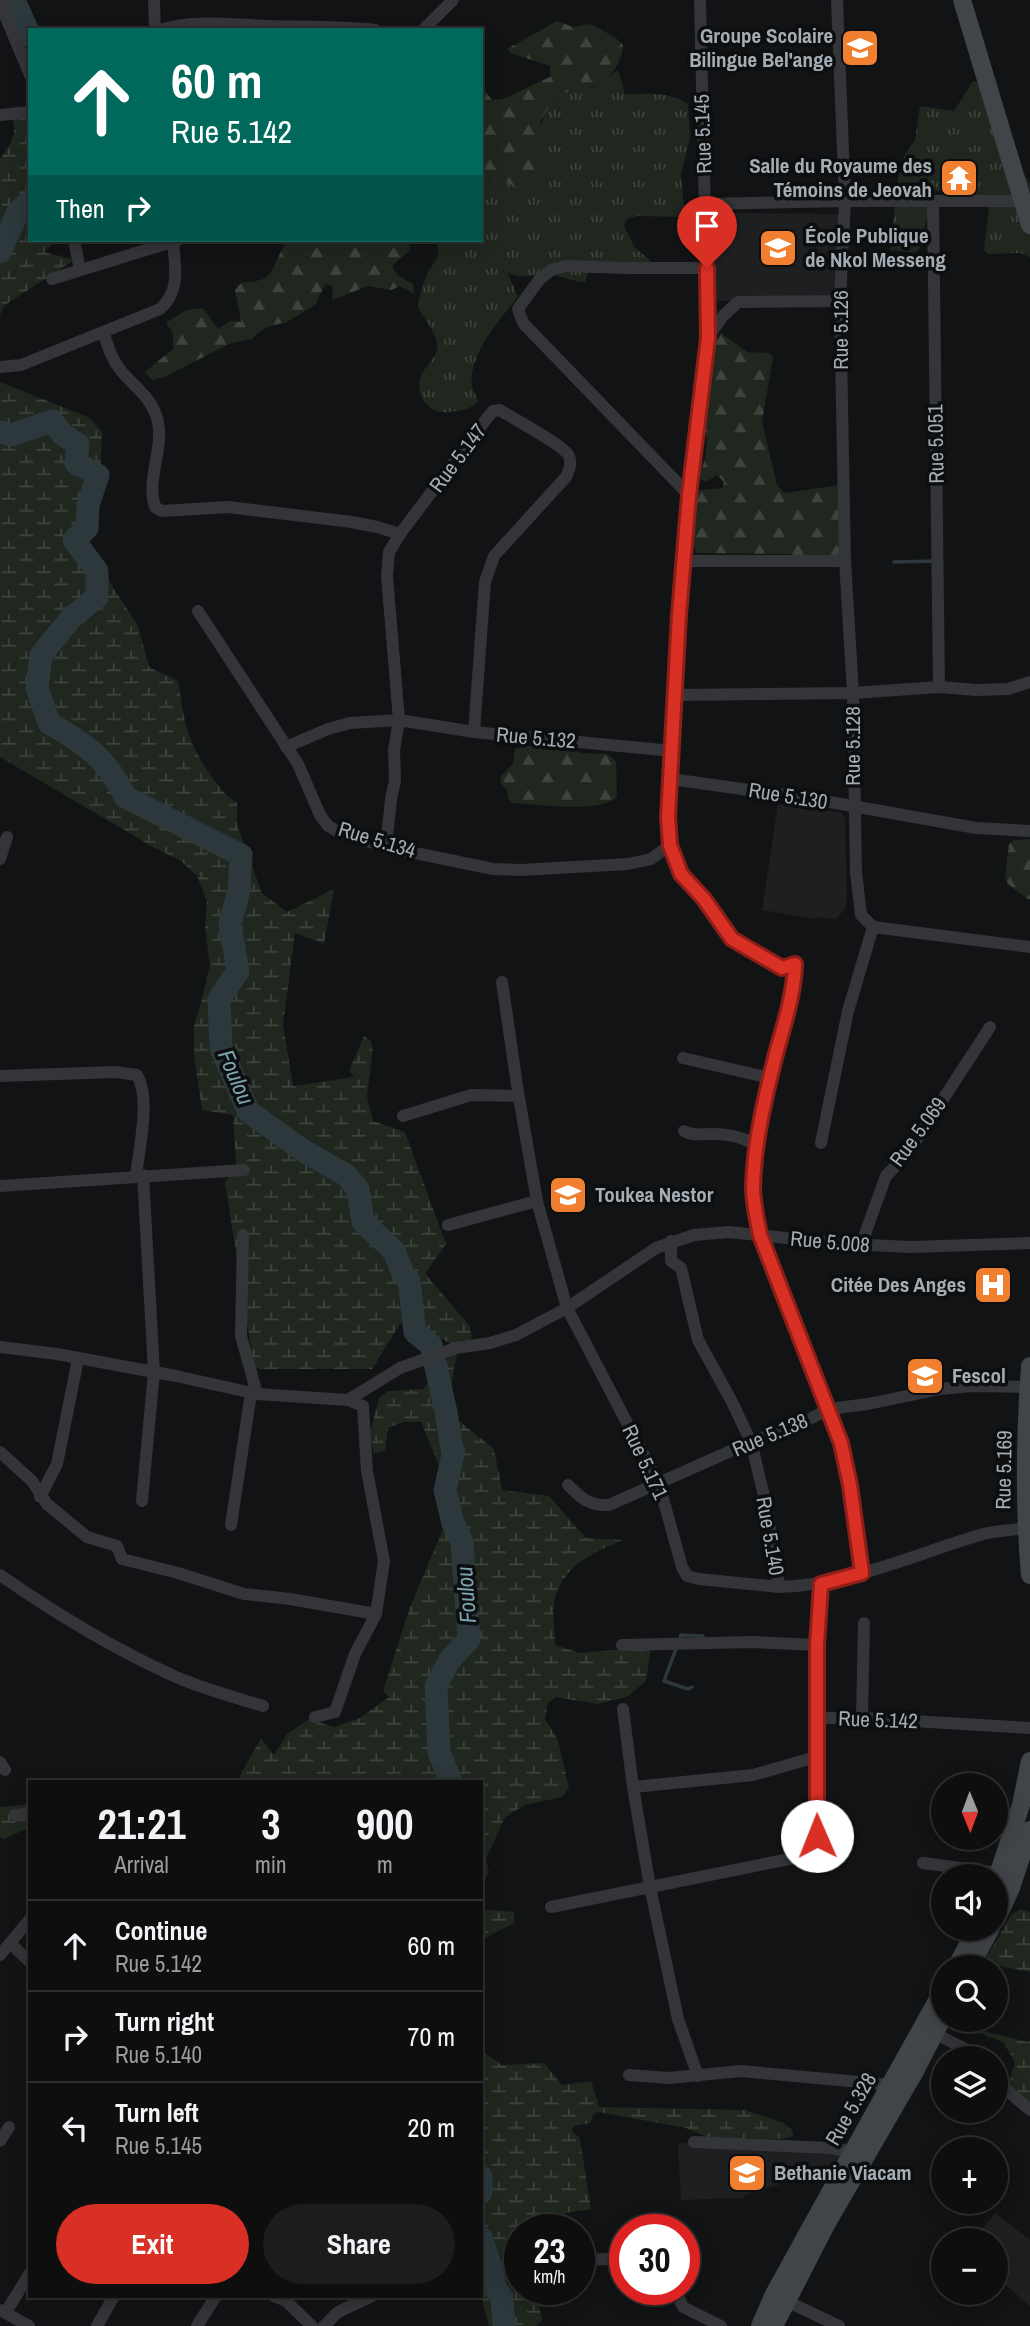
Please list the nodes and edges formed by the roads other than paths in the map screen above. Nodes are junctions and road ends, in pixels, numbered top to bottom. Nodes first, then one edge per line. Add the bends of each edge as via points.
1 (154, 0) edge
2 (453, 0) edge
3 (700, 0) edge
4 (837, 0) edge
5 (962, 0) edge
6 (3, 9) edge
7 (155, 28) edge
8 (167, 28) edge
9 (351, 28) edge
10 (425, 28) edge
11 (28, 70) edge
12 (28, 112) edge
13 (0, 115) edge
14 (845, 201) junction
15 (933, 202) junction
16 (1026, 202) edge
17 (706, 204) junction
18 (1030, 225) edge
19 (74, 242) edge
20 (172, 242) edge
21 (175, 242) edge
22 (707, 268) junction
23 (80, 270) junction
24 (52, 279) dead end
25 (840, 301) junction
26 (738, 302) junction
27 (707, 303) junction
28 (104, 333) junction
29 (708, 338) junction
30 (0, 367) edge
31 (689, 495) junction
32 (400, 534) junction
33 (685, 561) junction
34 (845, 561) junction
35 (198, 611) dead end
36 (1030, 682) edge
37 (939, 687) junction
38 (853, 693) junction
39 (676, 695) junction
40 (399, 720) junction
41 (474, 732) junction
42 (286, 747) junction
43 (673, 751) junction
44 (671, 779) junction
45 (854, 807) junction
46 (1030, 831) edge
47 (7, 837) dead end
48 (670, 845) junction
49 (386, 847) junction
50 (0, 859) edge
51 (873, 928) junction
52 (1030, 947) edge
53 (502, 982) dead end
54 (990, 1027) dead end
55 (683, 1058) dead end
56 (0, 1076) edge
57 (770, 1078) junction
58 (518, 1096) junction
59 (403, 1116) dead end
60 (684, 1131) dead end
61 (821, 1143) dead end
62 (757, 1146) junction
63 (244, 1170) dead end
64 (139, 1175) junction
65 (0, 1186) edge
66 (537, 1201) junction
67 (448, 1225) dead end
68 (243, 1235) dead end
69 (760, 1235) junction
70 (671, 1241) junction
71 (1030, 1243) edge
72 (861, 1245) junction
73 (567, 1308) junction
74 (0, 1347) edge
75 (79, 1359) junction
76 (1030, 1366) edge
77 (154, 1372) junction
78 (1028, 1387) edge
79 (254, 1393) junction
80 (348, 1400) junction
81 (829, 1409) junction
82 (751, 1442) junction
83 (0, 1452) edge
84 (659, 1484) junction
85 (568, 1485) dead end
86 (40, 1497) junction
87 (142, 1501) dead end
88 (232, 1524) dead end
89 (1026, 1528) junction
90 (862, 1573) junction
91 (0, 1575) edge
92 (1030, 1575) edge
93 (821, 1584) junction
94 (779, 1587) junction
95 (376, 1614) junction
96 (864, 1623) dead end
97 (622, 1645) dead end
98 (817, 1645) junction
99 (263, 1706) dead end
100 (623, 1709) dead end
101 (315, 1717) dead end
102 (818, 1718) junction
103 (862, 1718) junction
104 (1030, 1728) edge
105 (816, 1757) junction
106 (1030, 1761) edge
107 (633, 1787) junction
108 (15, 1815) dead end
109 (28, 1816) edge
110 (1030, 1830) edge
111 (923, 1863) dead end
112 (1001, 1864) edge
113 (931, 1865) edge
114 (650, 1887) junction
115 (1008, 1894) edge
116 (551, 1907) dead end
117 (28, 1922) edge
118 (11, 1944) junction
119 (0, 1955) edge
120 (28, 1960) edge
121 (931, 2012) edge
122 (934, 2033) joint
123 (959, 2046) edge
124 (629, 2075) dead end
125 (698, 2076) junction
126 (892, 2085) junction
127 (1008, 2091) edge
128 (1030, 2110) edge
129 (9, 2127) dead end
130 (0, 2141) edge
131 (694, 2142) dead end
132 (853, 2152) junction
133 (28, 2276) edge
134 (113, 2298) edge
135 (215, 2298) edge
136 (283, 2298) edge
137 (368, 2298) edge
138 (786, 2301) junction
139 (682, 2305) edge
140 (3, 2311) edge
141 (29, 2326) edge
142 (97, 2326) edge
143 (197, 2326) edge
144 (312, 2326) edge
145 (324, 2326) edge
146 (721, 2326) edge
147 (760, 2326) edge
148 (774, 2326) edge
149 (839, 2326) edge

1 - 7 street
2 - 10 street
3 - 17 street, Rue 5.145
4 - 14 street, Rue 5.126
5 - 16 main road
6 - 11 street
8 - 9 street via 214,24
12 - 13 street
14 - 15 street
14 - 17 street
14 - 25 street, Rue 5.126
15 - 16 street
15 - 37 street, Rue 5.051
16 - 18 main road
17 - 22 street, Rue 5.145
19 - 23 street
20 - 23 street
21 - 28 street via 175,284 170,301
22 - 27 street, Rue 5.145
22 - 31 street via 565,266 540,279 518,309 523,323
23 - 24 street
25 - 26 street
25 - 34 street, Rue 5.126
26 - 27 street
26 - 29 street
27 - 29 street, Rue 5.145
28 - 30 street via 21,365
28 - 32 street via 120,370 148,398 156,415 155,507 162,511 229,507 277,512
29 - 31 street, Rue 5.145
31 - 33 street, Rue 5.145
32 - 40 street, Rue 5.147 via 386,564
32 - 41 street, Rue 5.147 via 493,411 500,410 569,455 566,477 488,568
33 - 34 street
33 - 39 street, Rue 5.145
34 - 38 street, Rue 5.128
35 - 42 street, Rue 5.134
36 - 37 street via 1008,689
37 - 38 street
38 - 39 street
38 - 45 street, Rue 5.128
39 - 43 street, Rue 5.145
40 - 41 street, Rue 5.132
40 - 42 street, Rue 5.132 via 349,723
40 - 49 street, Rue 5.147
41 - 43 street, Rue 5.132
42 - 49 street, Rue 5.134 via 328,826
43 - 44 street, Rue 5.145
44 - 45 street, Rue 5.130
44 - 48 street, Rue 5.145
45 - 46 street, Rue 5.130 via 976,828
45 - 51 street, Rue 5.128 via 859,906
47 - 50 street
48 - 49 street, Rue 5.134 via 651,859 628,864 521,870 493,869
48 - 57 street, Rue 5.145 via 681,874 732,939 782,968 795,964 794,988
51 - 52 street
51 - 61 street via 848,1011
53 - 58 street, Rue 5.171
54 - 72 street, Rue 5.069 via 908,1153 886,1176
55 - 57 street
56 - 64 street via 137,1075 142,1083 143,1111
57 - 62 street, Rue 5.145
58 - 59 street via 471,1095
58 - 66 street, Rue 5.171
60 - 62 street via 739,1137
62 - 69 street, Rue 5.145 via 753,1187
63 - 64 street
64 - 65 street
64 - 77 street
66 - 67 street
66 - 73 street, Rue 5.171
68 - 79 street via 241,1336
69 - 70 street, Rue 5.008 via 729,1232
69 - 72 street, Rue 5.008
69 - 81 street, Rue 5.145
70 - 73 street, Rue 5.008
70 - 82 street, Rue 5.140 via 671,1261 681,1268 698,1340
71 - 72 street, Rue 5.008
73 - 80 street, Rue 5.008 via 516,1335 456,1348 400,1368
73 - 84 street, Rue 5.171
74 - 75 street
75 - 77 street
75 - 86 street via 57,1464
76 - 78 main road, Rue 5.169
77 - 79 street
77 - 87 street
78 - 81 street, Rue 5.138 via 940,1388
78 - 89 main road, Rue 5.169
79 - 80 street
79 - 88 street
80 - 95 street via 363,1406 367,1471 384,1561
81 - 82 street, Rue 5.138
81 - 90 street, Rue 5.145 via 848,1474
82 - 84 street, Rue 5.138
82 - 94 street, Rue 5.140
83 - 86 street via 32,1481
84 - 85 street, Rue 5.138 via 609,1505 583,1500
84 - 94 street, Rue 5.171 via 688,1576
86 - 95 street via 87,1536 117,1546 122,1559 244,1594
89 - 90 street, Rue 5.140 via 984,1534
89 - 92 main road, Rue 5.169
90 - 93 street, Rue 5.140
91 - 99 street via 122,1651 179,1678
93 - 94 street, Rue 5.140
93 - 98 street, Rue 5.142
95 - 101 street via 355,1654 335,1712
96 - 103 street
97 - 98 street
98 - 102 street, Rue 5.142
100 - 107 street
102 - 103 street, Rue 5.142
102 - 105 street
103 - 104 street, Rue 5.142
105 - 107 street via 753,1775
105 - 114 street via 817,1836 804,1856
106 - 112 main road
107 - 114 street
108 - 109 street
110 - 115 main road
111 - 113 street
114 - 116 street
114 - 125 street via 678,2019
117 - 118 street
118 - 119 street
118 - 120 street
121 - 126 main road, Rue 5.328
122 - 123 street
122 - 138 main road, Rue 5.328
124 - 125 street
125 - 126 street via 741,2071
126 - 132 main road, Rue 5.328
127 - 128 street
129 - 130 street
131 - 132 street
132 - 147 main road, Rue 5.328
133 - 140 street
134 - 142 street
135 - 143 street
136 - 144 street
137 - 145 street via 338,2312
138 - 148 main road, Rue 5.328
138 - 149 street
139 - 146 street
140 - 141 street

